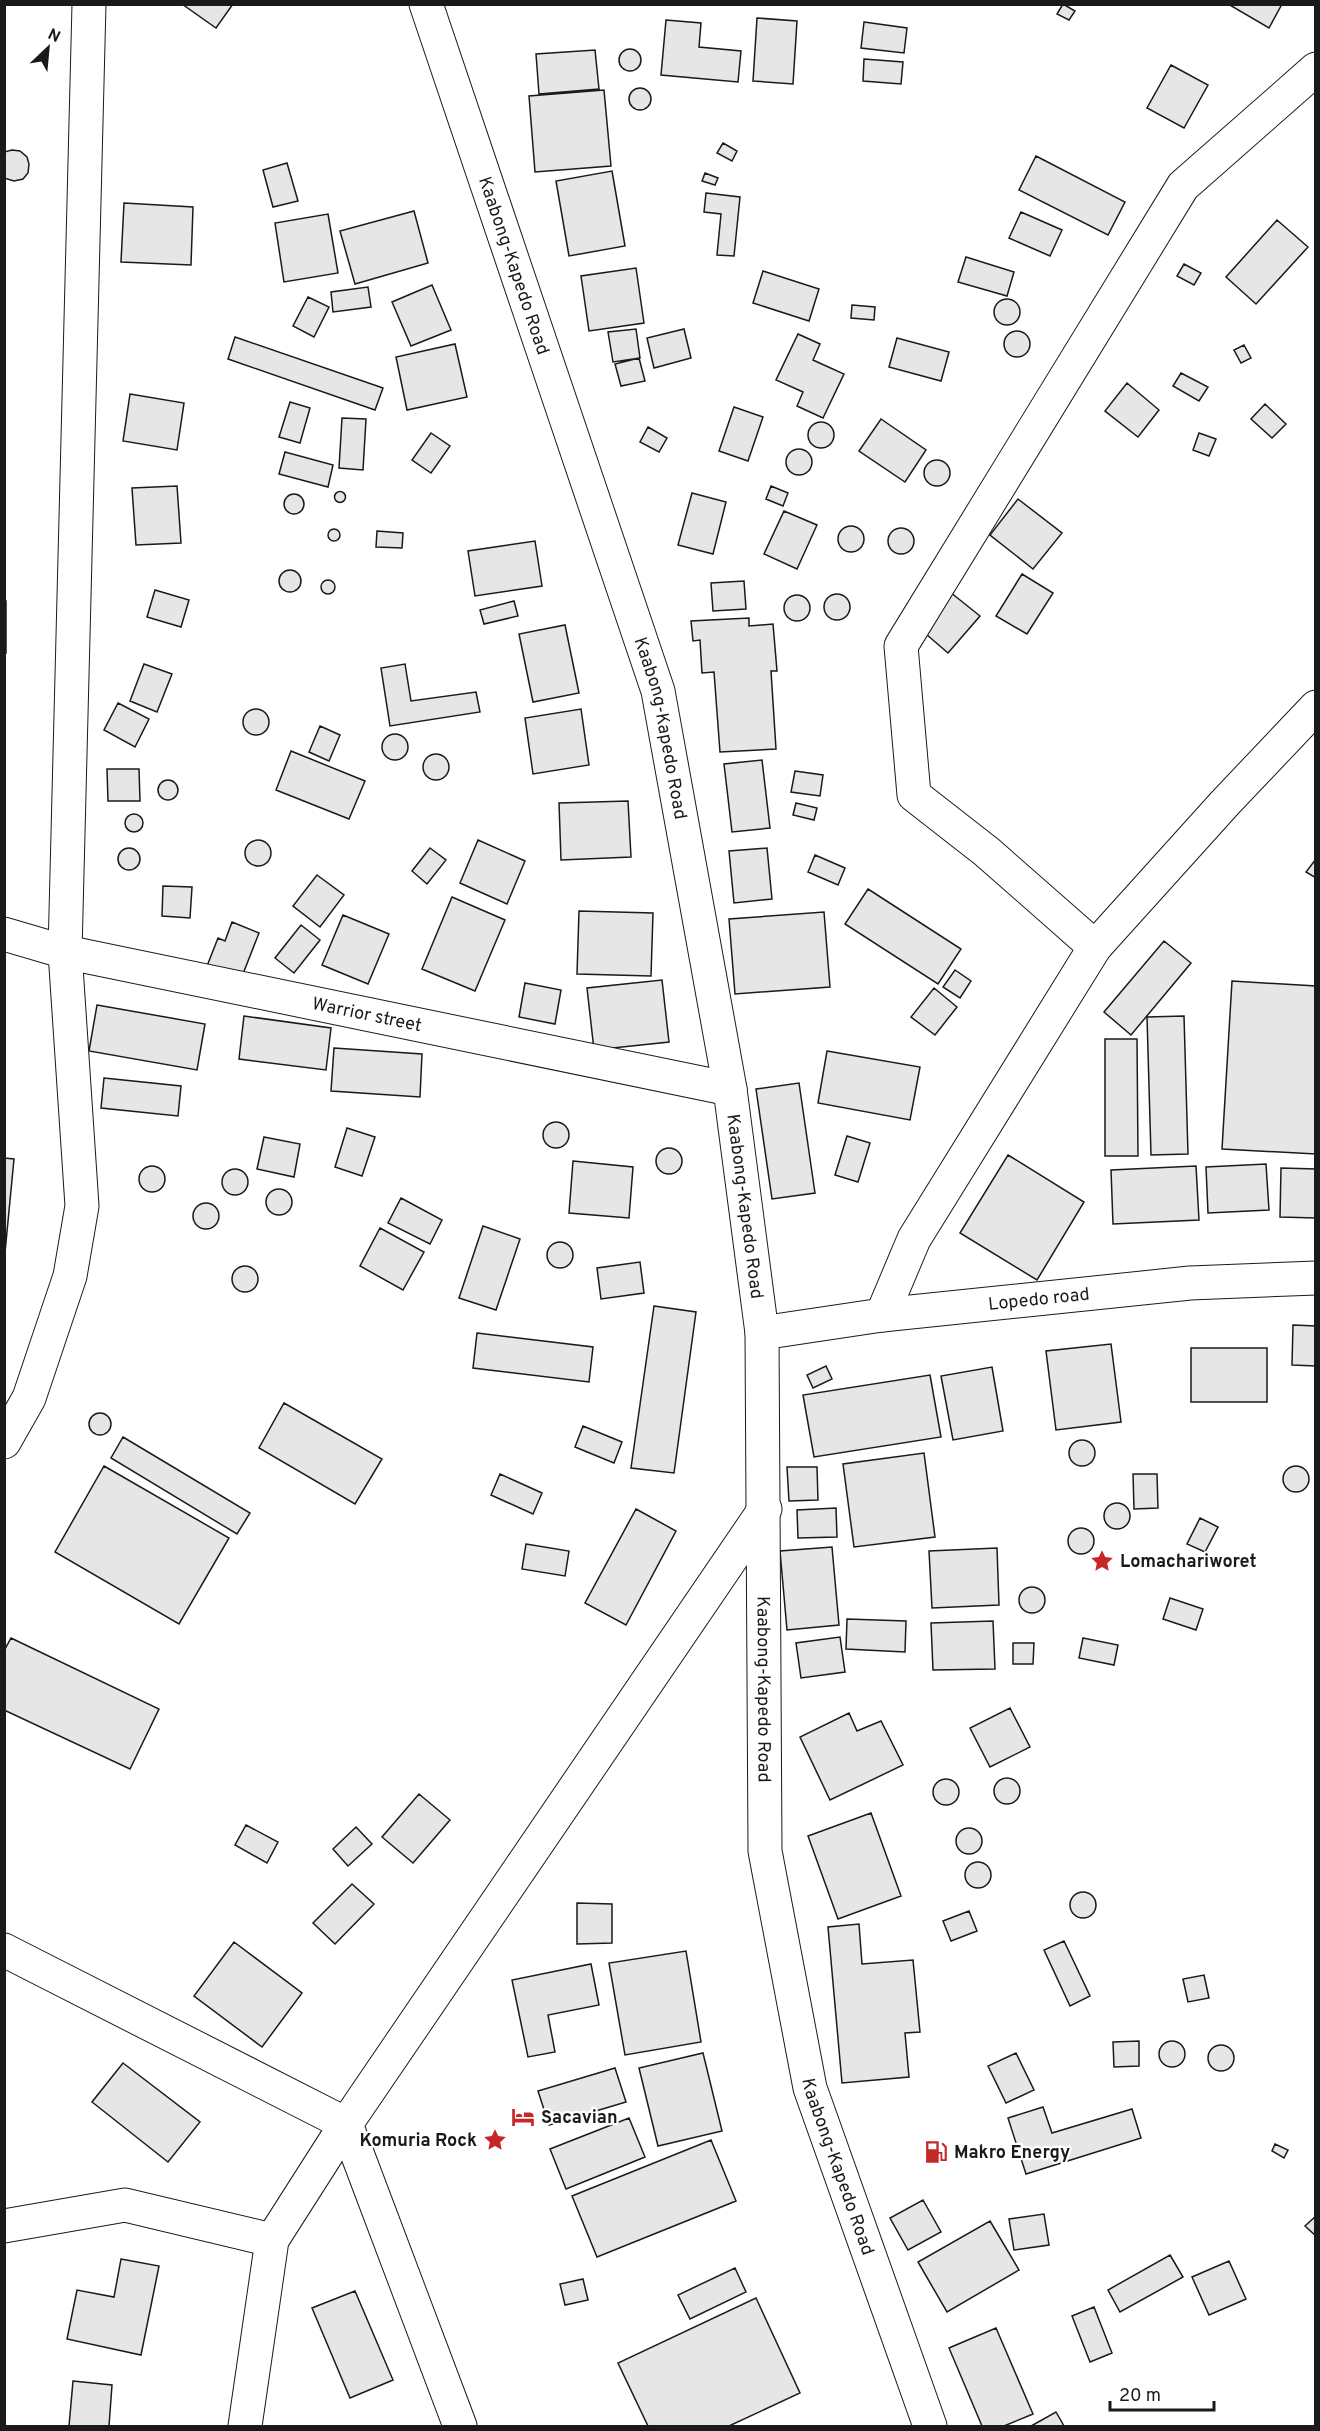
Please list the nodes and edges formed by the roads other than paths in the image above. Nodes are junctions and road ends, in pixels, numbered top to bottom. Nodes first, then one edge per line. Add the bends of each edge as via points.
1 (89, 4) edge
2 (426, 4) edge
3 (1316, 69) edge
4 (1315, 708) edge
5 (4, 934) edge
6 (1095, 948) junction
7 (65, 952) junction
8 (730, 1089) junction
9 (1316, 1278) edge
10 (882, 1315) junction
11 (762, 1333) junction
12 (4, 1442) edge
13 (765, 1509) junction
14 (4, 1950) edge
15 (346, 2124) junction
16 (4, 2226) edge
17 (272, 2240) junction
18 (245, 2427) edge
19 (460, 2427) edge
20 (930, 2427) edge

1 - 7 street
2 - 8 street, Kaabong-Kapedo Road via 658,691
3 - 6 street via 1182,186 901,646 914,795 987,852
4 - 6 street
5 - 7 street, Warrior street
6 - 10 street via 914,1239
7 - 8 street, Warrior street
7 - 12 street via 82,1206 70,1276 29,1398
8 - 11 street, Kaabong-Kapedo Road
9 - 10 street, Lopedo road via 1190,1283
10 - 11 street, Lopedo road
11 - 13 street, Kaabong-Kapedo Road
13 - 15 street
13 - 20 street, Kaabong-Kapedo Road via 765,1851 810,2088
14 - 15 street
15 - 17 street
15 - 19 street
16 - 17 street via 125,2205
17 - 18 street

